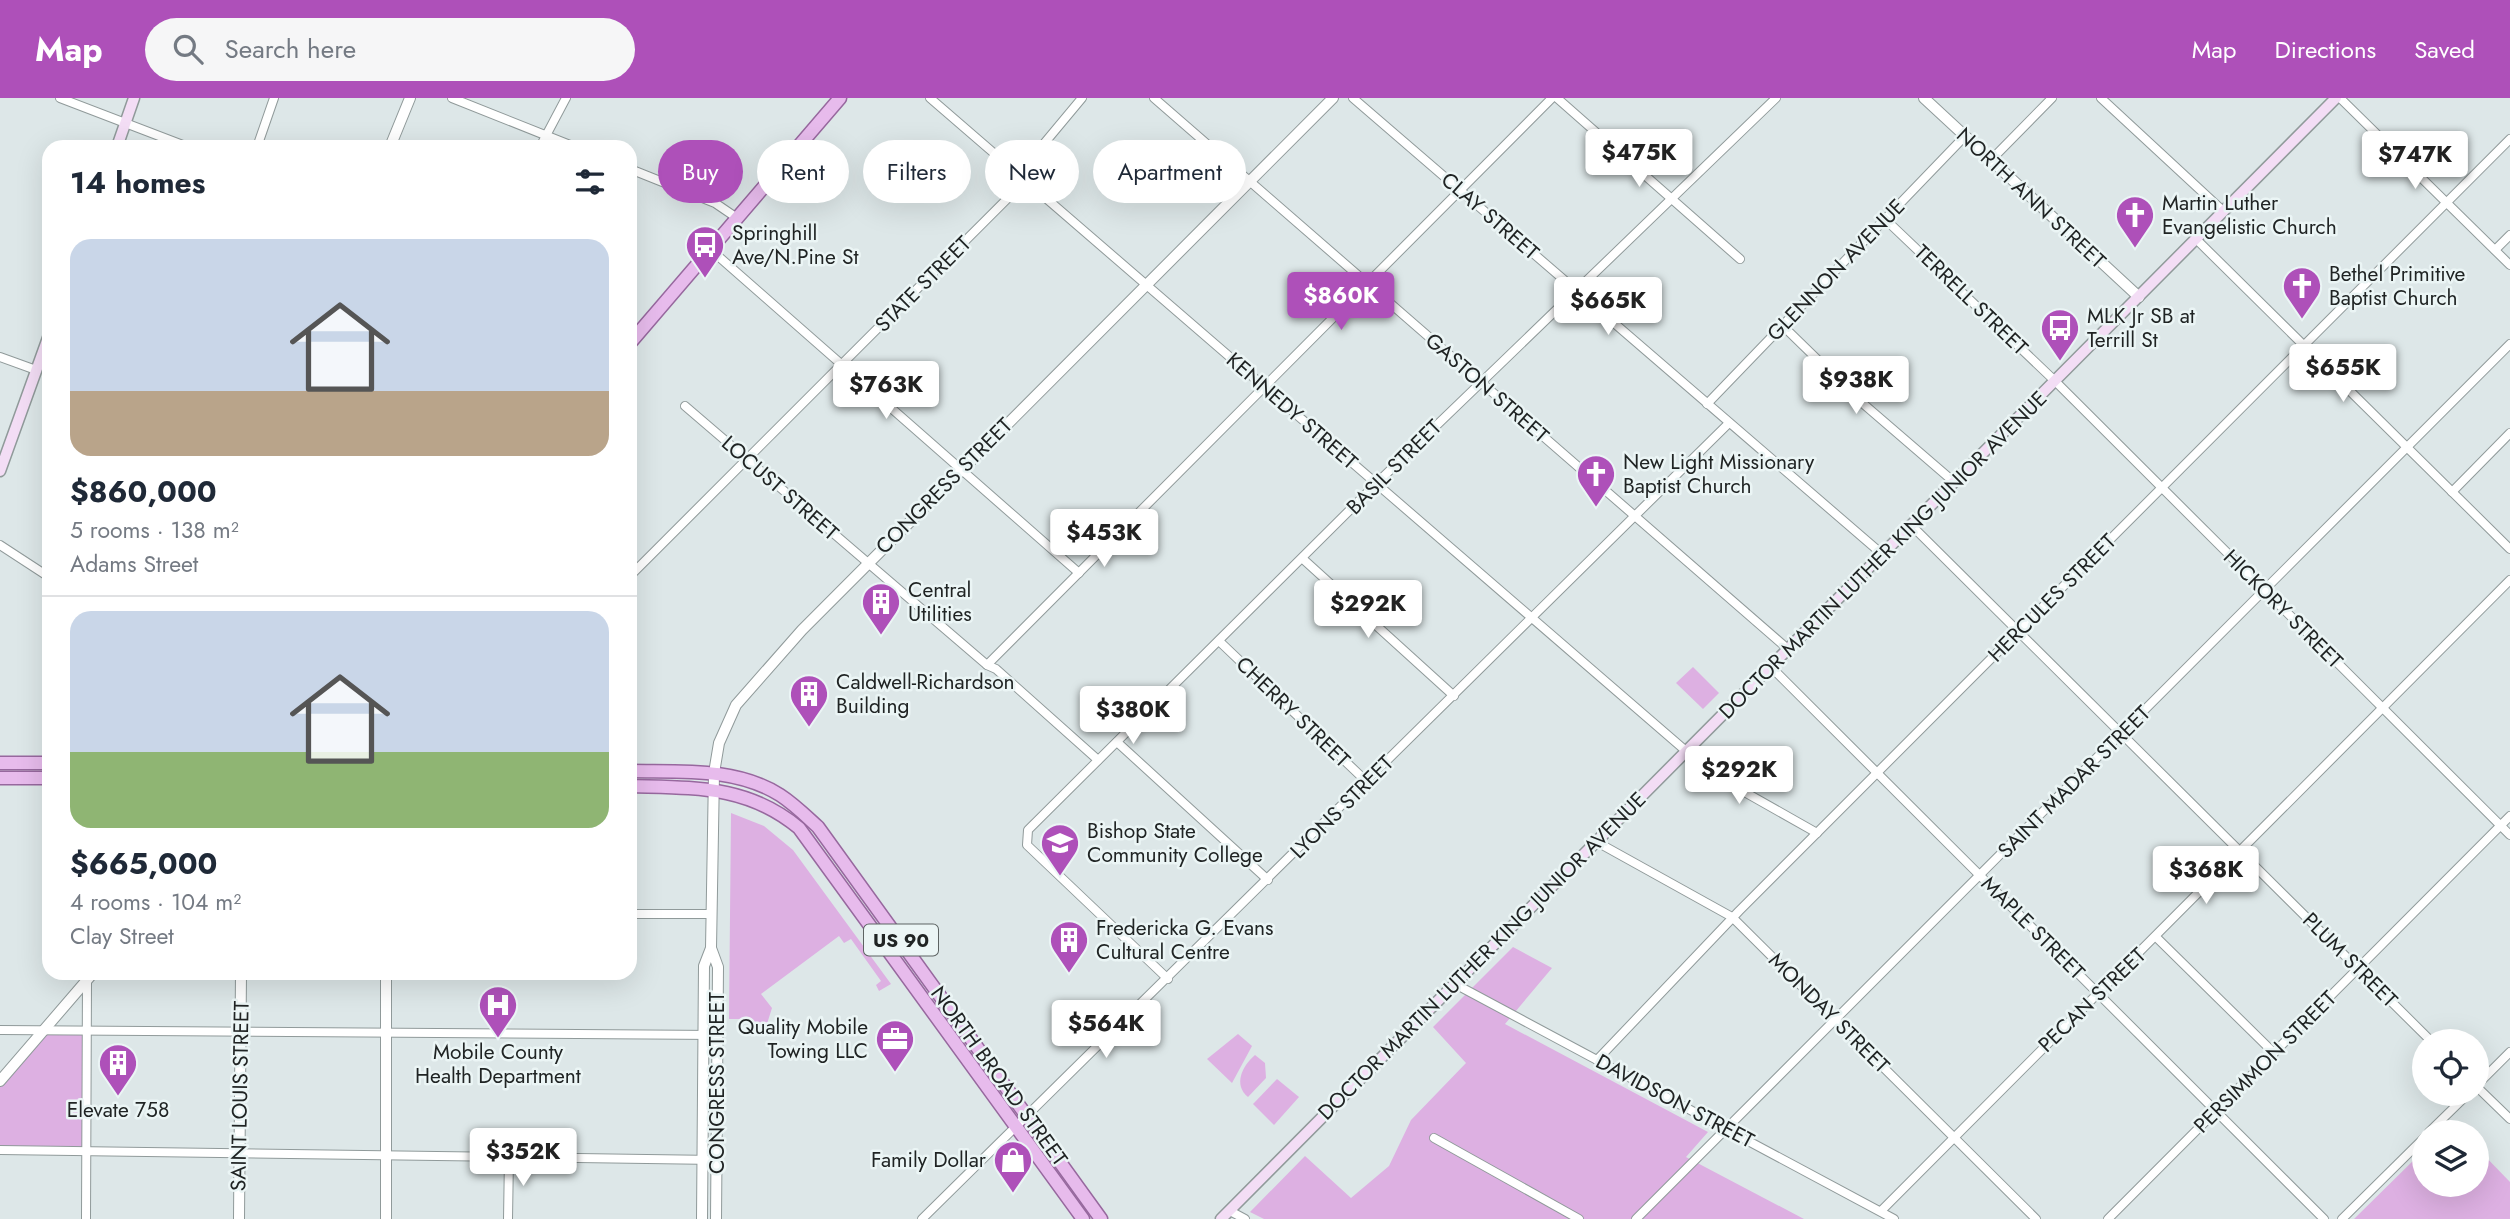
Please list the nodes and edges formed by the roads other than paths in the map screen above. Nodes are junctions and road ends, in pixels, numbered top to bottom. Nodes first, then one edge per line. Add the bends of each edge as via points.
1 (60, 98) edge
2 (134, 98) edge
3 (274, 98) edge
4 (410, 98) edge
5 (452, 98) edge
6 (566, 98) edge
7 (840, 98) edge
8 (930, 98) edge
9 (1082, 98) edge
10 (1154, 98) edge
11 (1333, 98) edge
12 (1353, 98) edge
13 (1552, 98) edge
14 (1557, 98) edge
15 (1776, 98) edge
16 (1924, 98) edge
17 (2052, 98) edge
18 (2101, 98) edge
19 (2338, 98) edge
20 (126, 122) junction
21 (546, 136) junction
22 (1965, 136) junction
23 (2510, 139) edge
24 (120, 140) edge
25 (171, 140) edge
26 (259, 140) edge
27 (393, 140) edge
28 (544, 140) edge
29 (557, 140) edge
30 (1047, 140) edge
31 (985, 146) edge
32 (1991, 160) junction
33 (637, 172) edge
34 (1248, 183) junction
35 (1460, 191) junction
36 (1671, 199) junction
37 (2447, 202) junction
38 (1003, 203) edge
39 (1051, 203) edge
40 (2222, 211) junction
41 (737, 218) junction
42 (1885, 219) junction
43 (2510, 235) edge
44 (2196, 239) junction
45 (710, 249) junction
46 (2496, 250) junction
47 (1740, 259) dead end
48 (2510, 264) edge
49 (1145, 285) junction
50 (1367, 285) junction
51 (1576, 290) junction
52 (2138, 297) junction
53 (1782, 325) junction
54 (637, 329) edge
55 (2510, 344) edge
56 (2303, 345) junction
57 (42, 354) edge
58 (0, 358) edge
59 (843, 364) junction
60 (36, 370) junction
61 (2056, 382) junction
62 (1480, 383) junction
63 (1265, 388) junction
64 (1707, 404) junction
65 (685, 406) dead end
66 (1729, 422) junction
67 (2510, 433) edge
68 (2407, 447) junction
69 (747, 459) junction
70 (962, 468) junction
71 (0, 471) edge
72 (1954, 482) junction
73 (1376, 484) junction
74 (2162, 488) junction
75 (2452, 492) junction
76 (1636, 516) junction
77 (1911, 525) junction
78 (0, 545) edge
79 (2510, 549) edge
80 (1882, 555) junction
81 (1303, 559) junction
82 (868, 563) junction
83 (637, 569) edge
84 (42, 572) edge
85 (1079, 573) junction
86 (2510, 580) edge
87 (2264, 592) junction
88 (1532, 620) junction
89 (2019, 631) junction
90 (1219, 641) junction
91 (1789, 650) junction
92 (987, 665) junction
93 (1771, 667) junction
94 (1454, 696) junction
95 (2382, 706) junction
96 (2122, 734) junction
97 (1117, 742) junction
98 (1686, 751) junction
99 (1098, 760) junction
100 (0, 763) edge
101 (42, 763) edge
102 (637, 771) edge
103 (714, 773) junction
104 (1877, 773) junction
105 (0, 778) edge
106 (42, 778) edge
107 (1367, 782) junction
108 (637, 786) edge
109 (714, 790) junction
110 (2510, 817) edge
111 (2501, 826) junction
112 (1817, 833) junction
113 (2510, 835) edge
114 (1595, 841) junction
115 (2239, 850) junction
116 (1980, 876) junction
117 (1268, 880) junction
118 (637, 914) edge
119 (712, 914) junction
120 (1732, 917) junction
121 (2157, 937) junction
122 (711, 948) junction
123 (2358, 969) junction
124 (1168, 979) junction
125 (87, 980) edge
126 (90, 980) edge
127 (241, 980) edge
128 (386, 980) edge
129 (1454, 984) junction
130 (2097, 993) junction
131 (1835, 1019) junction
132 (2419, 1029) edge
133 (0, 1030) edge
134 (43, 1031) junction
135 (87, 1032) junction
136 (241, 1032) junction
137 (386, 1032) junction
138 (704, 1034) junction
139 (717, 1034) junction
140 (2510, 1052) edge
141 (2274, 1053) junction
142 (1597, 1060) junction
143 (2489, 1073) edge
144 (0, 1081) edge
145 (2489, 1099) edge
146 (2456, 1106) edge
147 (2216, 1111) junction
148 (1028, 1117) junction
149 (2510, 1119) edge
150 (2441, 1120) edge
151 (1018, 1127) junction
152 (1726, 1129) junction
153 (1434, 1138) dead end
154 (1953, 1138) junction
155 (0, 1150) edge
156 (2412, 1150) edge
157 (86, 1152) junction
158 (240, 1154) junction
159 (386, 1156) junction
160 (509, 1157) junction
161 (703, 1160) junction
162 (716, 1160) junction
163 (1881, 1211) junction
164 (1226, 1215) edge
165 (86, 1219) edge
166 (239, 1219) edge
167 (386, 1219) edge
168 (508, 1219) edge
169 (702, 1219) edge
170 (716, 1219) edge
171 (922, 1219) edge
172 (1083, 1219) edge
173 (1101, 1219) edge
174 (1245, 1219) edge
175 (1579, 1219) edge
176 (1636, 1219) edge
177 (1894, 1219) edge
178 (2036, 1219) edge
179 (2108, 1219) edge
180 (2324, 1219) edge
181 (2342, 1219) edge

1 - 20 street
2 - 20 main road
3 - 26 street
4 - 27 street
5 - 21 street
6 - 21 street
7 - 41 main road
8 - 31 street, KENNEDY STREET
9 - 30 street, STATE STREET
10 - 34 street, GASTON STREET
11 - 34 street, CONGRESS STREET
12 - 35 street, CLAY STREET
13 - 35 street
14 - 36 street
15 - 36 street, BASIL STREET
16 - 22 street, NORTH ANN STREET
17 - 32 street
18 - 40 street
19 - 37 street
19 - 40 main road, DOCTOR MARTIN LUTHER KING JUNIOR AVENUE
20 - 24 main road
20 - 25 street
21 - 28 street
21 - 29 street
22 - 32 street, NORTH ANN STREET
22 - 42 street, GLENNON AVENUE
23 - 37 street, HERCULES STREET
32 - 52 street, NORTH ANN STREET
33 - 41 street via 715,203
34 - 49 street, CONGRESS STREET
34 - 50 street, GASTON STREET
35 - 50 street
35 - 51 street, CLAY STREET
36 - 47 street
36 - 51 street, BASIL STREET
37 - 46 street
37 - 56 street, HERCULES STREET
38 - 59 street, STATE STREET
39 - 49 street, KENNEDY STREET
40 - 44 main road, DOCTOR MARTIN LUTHER KING JUNIOR AVENUE
41 - 45 main road
42 - 53 street, GLENNON AVENUE
42 - 61 street, TERRELL STREET
43 - 46 street
44 - 52 main road, DOCTOR MARTIN LUTHER KING JUNIOR AVENUE
44 - 56 street
45 - 54 main road
45 - 59 street
46 - 48 street
49 - 63 street, KENNEDY STREET
49 - 70 street, CONGRESS STREET
50 - 62 street, GASTON STREET
50 - 63 street
51 - 62 street, BASIL STREET
51 - 64 street, CLAY STREET
52 - 61 main road, DOCTOR MARTIN LUTHER KING JUNIOR AVENUE
53 - 64 street, GLENNON AVENUE
53 - 72 street via 1860,401
55 - 68 street, SAINT MADAR STREET
56 - 68 street
56 - 74 street, HERCULES STREET
57 - 60 main road
58 - 60 street
59 - 69 street, STATE STREET
59 - 70 street
60 - 71 main road
61 - 72 main road, DOCTOR MARTIN LUTHER KING JUNIOR AVENUE
61 - 74 street, HICKORY STREET
62 - 73 street, BASIL STREET
62 - 76 street, GASTON STREET
63 - 73 street, KENNEDY STREET
63 - 85 street
64 - 66 street, CLAY STREET
65 - 69 street, LOCUST STREET
66 - 76 street, LYONS STREET
66 - 80 street, CLAY STREET
67 - 75 street
68 - 75 street
68 - 87 street, SAINT MADAR STREET
69 - 82 street, LOCUST STREET
69 - 83 street, STATE STREET
70 - 82 street, CONGRESS STREET
70 - 85 street
72 - 77 main road, DOCTOR MARTIN LUTHER KING JUNIOR AVENUE
73 - 81 street, BASIL STREET
73 - 88 street, KENNEDY STREET
74 - 87 street, HICKORY STREET
74 - 89 street, HERCULES STREET
75 - 79 street
76 - 88 street, LYONS STREET
76 - 91 street, GASTON STREET
77 - 80 main road, DOCTOR MARTIN LUTHER KING JUNIOR AVENUE
77 - 89 street, PLUM STREET
78 - 84 street
80 - 91 main road, DOCTOR MARTIN LUTHER KING JUNIOR AVENUE
81 - 90 street, BASIL STREET
81 - 94 street
82 - 92 street, LOCUST STREET
82 - 103 street, CONGRESS STREET via 736,705 719,743
85 - 92 street
86 - 95 street, PECAN STREET
87 - 95 street, HICKORY STREET
87 - 96 street, SAINT MADAR STREET
88 - 94 street, LYONS STREET
88 - 98 street, KENNEDY STREET
89 - 96 street, PLUM STREET
89 - 104 street, HERCULES STREET
90 - 97 street, BASIL STREET
90 - 107 street, CHERRY STREET
91 - 93 main road, DOCTOR MARTIN LUTHER KING JUNIOR AVENUE
92 - 99 street, LOCUST STREET
93 - 98 main road, DOCTOR MARTIN LUTHER KING JUNIOR AVENUE
93 - 104 street, MAPLE STREET
94 - 107 street, LYONS STREET
95 - 111 street, HICKORY STREET
95 - 115 street, PECAN STREET
96 - 115 street, PLUM STREET
96 - 116 street, SAINT MADAR STREET
97 - 99 street, BASIL STREET
97 - 117 street
98 - 112 street, KENNEDY STREET via 1695,764
98 - 114 main road, DOCTOR MARTIN LUTHER KING JUNIOR AVENUE
99 - 124 street, BASIL STREET via 1028,830 1027,845
100 - 101 main road
102 - 103 main road, NORTH BROAD STREET / US 90
103 - 109 street, CONGRESS STREET
103 - 148 main road, NORTH BROAD STREET / US 90 via 779,794 818,827
104 - 112 street, HERCULES STREET
104 - 116 street, MAPLE STREET
105 - 106 main road
107 - 117 street, LYONS STREET
108 - 109 main road, NORTH BROAD STREET / US 90
109 - 119 street, CONGRESS STREET
109 - 151 main road, NORTH BROAD STREET / US 90 via 753,798 799,828
110 - 111 street, PERSIMMON STREET
111 - 113 street, HICKORY STREET
111 - 123 street, PERSIMMON STREET
112 - 120 street, HERCULES STREET
114 - 120 street, MONDAY STREET
114 - 129 main road, DOCTOR MARTIN LUTHER KING JUNIOR AVENUE
115 - 121 street, PECAN STREET
115 - 123 street, PLUM STREET
116 - 130 street, MAPLE STREET
116 - 131 street, SAINT MADAR STREET
117 - 124 street, LYONS STREET
118 - 119 street
119 - 122 street, CONGRESS STREET
120 - 131 street, MONDAY STREET
120 - 142 street, HERCULES STREET
121 - 130 street, PECAN STREET
121 - 141 street
122 - 138 street, CONGRESS STREET via 704,966
122 - 139 street, CONGRESS STREET via 718,967
123 - 132 street, PLUM STREET
123 - 141 street, PERSIMMON STREET
124 - 148 street, LYONS STREET
125 - 134 street
126 - 135 street
127 - 136 street, SAINT LOUIS STREET
128 - 137 street
129 - 142 street, DAVIDSON STREET
129 - 164 main road, DOCTOR MARTIN LUTHER KING JUNIOR AVENUE
130 - 147 street, MAPLE STREET
130 - 154 street, PECAN STREET
131 - 152 street, SAINT MADAR STREET
131 - 154 street, MONDAY STREET
133 - 134 street
134 - 135 street
134 - 144 street
135 - 136 street
135 - 157 street
136 - 137 street
136 - 158 street, SAINT LOUIS STREET
137 - 138 street
137 - 159 street
138 - 139 street
138 - 161 street, CONGRESS STREET
139 - 162 street, CONGRESS STREET
140 - 143 street
141 - 147 street, PERSIMMON STREET
142 - 152 street, DAVIDSON STREET
145 - 149 street
146 - 150 street
147 - 179 street, PERSIMMON STREET
147 - 180 street, MAPLE STREET
148 - 151 street, LYONS STREET
148 - 173 main road, NORTH BROAD STREET / US 90
151 - 171 street, LYONS STREET
151 - 172 main road, NORTH BROAD STREET / US 90
152 - 163 street, DAVIDSON STREET
152 - 176 street, SAINT MADAR STREET
153 - 175 street
154 - 163 street, PECAN STREET
154 - 178 street, MONDAY STREET
155 - 157 street
156 - 181 street
157 - 158 street
157 - 165 street
158 - 159 street
158 - 166 street, SAINT LOUIS STREET
159 - 160 street
159 - 167 street
160 - 161 street
160 - 168 street
161 - 162 street
161 - 169 street, CONGRESS STREET
162 - 170 street, CONGRESS STREET
163 - 177 street, DAVIDSON STREET
164 - 174 street

